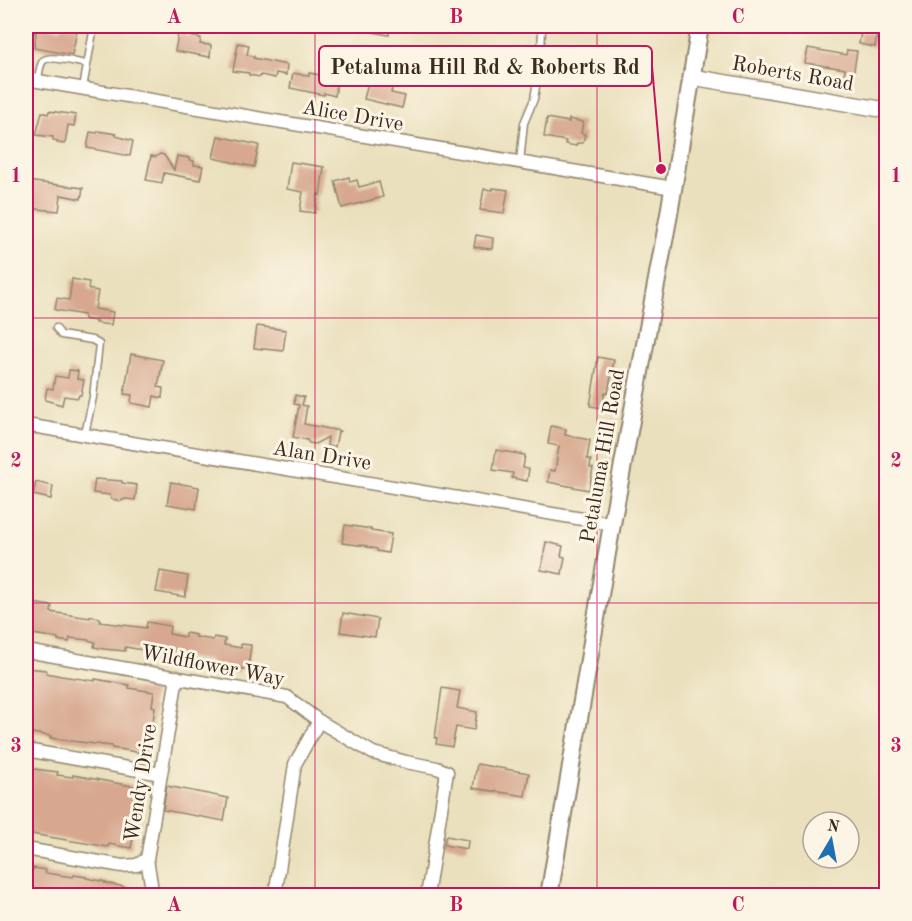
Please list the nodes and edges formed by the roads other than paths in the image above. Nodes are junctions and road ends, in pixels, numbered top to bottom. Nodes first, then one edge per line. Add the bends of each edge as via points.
1 (94, 26) edge
2 (542, 26) edge
3 (700, 26) edge
4 (87, 64) junction
5 (692, 77) junction
6 (32, 80) edge
7 (83, 89) junction
8 (886, 110) edge
9 (520, 163) junction
10 (673, 188) junction
11 (56, 328) dead end
12 (26, 425) edge
13 (85, 435) junction
14 (612, 524) junction
15 (26, 651) edge
16 (177, 677) junction
17 (319, 721) junction
18 (26, 750) edge
19 (161, 774) junction
20 (26, 849) edge
21 (147, 859) junction
22 (153, 896) edge
23 (275, 896) edge
24 (427, 896) edge
25 (549, 896) edge

1 - 4 lane
2 - 9 lane via 541,56 534,99 524,123
3 - 5 main road, Petaluma Hill Road
4 - 6 lane via 46,59
4 - 7 lane
5 - 8 street, Roberts Road
5 - 10 main road, Petaluma Hill Road
6 - 7 street, Alice Drive
7 - 9 street, Alice Drive
9 - 10 street, Alice Drive
10 - 14 main road, Petaluma Hill Road
11 - 13 lane via 61,335 99,344
12 - 13 street, Alan Drive
13 - 14 street, Alan Drive
14 - 25 main road, Petaluma Hill Road
15 - 16 street, Wildflower Way
16 - 17 street, Wildflower Way via 287,697
16 - 19 street, Wendy Drive
17 - 23 street via 295,764
17 - 24 street, Wildflower Way via 372,753 447,772
18 - 19 street
19 - 21 street, Wendy Drive
20 - 21 street via 122,866 137,865
21 - 22 street, Wendy Drive

